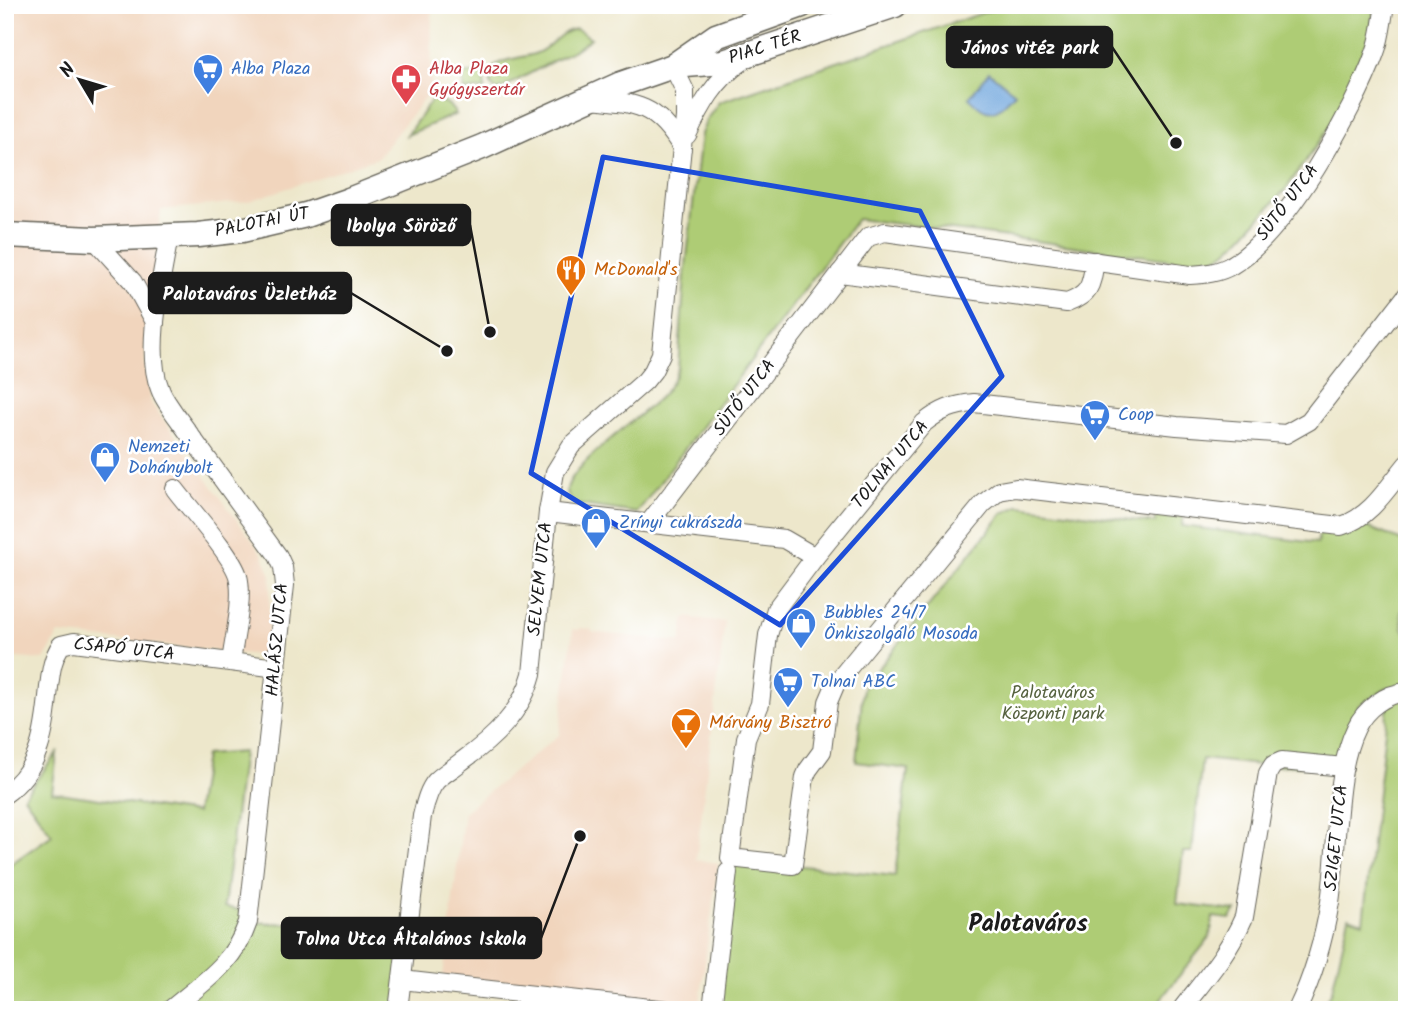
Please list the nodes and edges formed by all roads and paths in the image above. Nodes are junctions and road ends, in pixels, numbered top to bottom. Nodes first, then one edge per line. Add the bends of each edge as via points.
1 (802, 5) edge
2 (895, 5) edge
3 (1385, 5) edge
4 (763, 49) junction
5 (673, 66) junction
6 (586, 99) junction
7 (542, 119) joint
8 (682, 148) junction
9 (5, 235) edge
10 (169, 236) junction
11 (94, 239) junction
12 (1095, 261) junction
13 (841, 272) junction
14 (1407, 295) edge
15 (155, 322) junction
16 (1407, 464) edge
17 (175, 489) dead end
18 (548, 512) junction
19 (649, 523) junction
20 (815, 557) junction
21 (231, 662) junction
22 (277, 668) junction
23 (1407, 692) edge
24 (1344, 767) junction
25 (5, 794) edge
26 (729, 865) junction
27 (402, 980) junction
28 (615, 1007) edge
29 (170, 1010) edge
30 (398, 1010) edge
31 (668, 1010) edge
32 (712, 1010) edge
33 (1181, 1010) edge
34 (1297, 1010) edge

1 - 5 main road, PIAC TÉR via 716,36
2 - 4 main road, PIAC TÉR
3 - 12 street, SÜTŐ UTCA via 1375,53 1336,134 1279,220 1247,254 1230,266 1190,275
4 - 5 main road, PIAC TÉR via 724,62
4 - 8 street, SELYEM UTCA via 716,83
5 - 6 main road, PIAC TÉR
5 - 8 street, SELYEM UTCA via 685,91
6 - 7 main road, PIAC TÉR
6 - 8 street via 628,102 645,109 663,121
7 - 10 main road, PALOTAI ÚT via 436,166 306,215 242,230
8 - 18 street, SELYEM UTCA via 661,354 639,388 564,453 555,472
9 - 11 main road, PALOTAI ÚT
10 - 11 main road, PALOTAI ÚT
10 - 15 street, HALÁSZ UTCA
11 - 15 street via 132,282
12 - 13 street, SÜTŐ UTCA via 885,232 868,237
12 - 13 street via 1091,286 1081,298 1067,303
13 - 19 street, SÜTŐ UTCA
14 - 20 street, TOLNAI UTCA via 1309,421 1286,434 1000,405 956,405 939,411 924,423
15 - 22 street, HALÁSZ UTCA via 155,374 165,400 283,567 285,595
16 - 26 street via 1365,513 1342,526 1016,488 999,491 983,504 836,684 828,702 822,751 806,777 793,865
17 - 21 street via 238,576
18 - 19 street
18 - 27 street, SELYEM UTCA via 527,694 502,727 435,782 427,799
19 - 20 street via 784,539
20 - 26 street, TOLNAI UTCA via 772,618 760,704 746,737
21 - 22 street, CSAPÓ UTCA
21 - 25 street, CSAPÓ UTCA via 74,642 61,645 53,657 37,755 28,773
22 - 29 street, HALÁSZ UTCA via 248,922 227,961
23 - 24 street, SZIGET UTCA via 1388,696 1367,713 1351,739
24 - 33 street via 1282,761 1273,765 1244,917 1236,937
24 - 34 street, SZIGET UTCA via 1330,903 1312,974
26 - 32 street, TOLNAI UTCA
27 - 28 street
27 - 30 street, SELYEM UTCA
28 - 31 street

